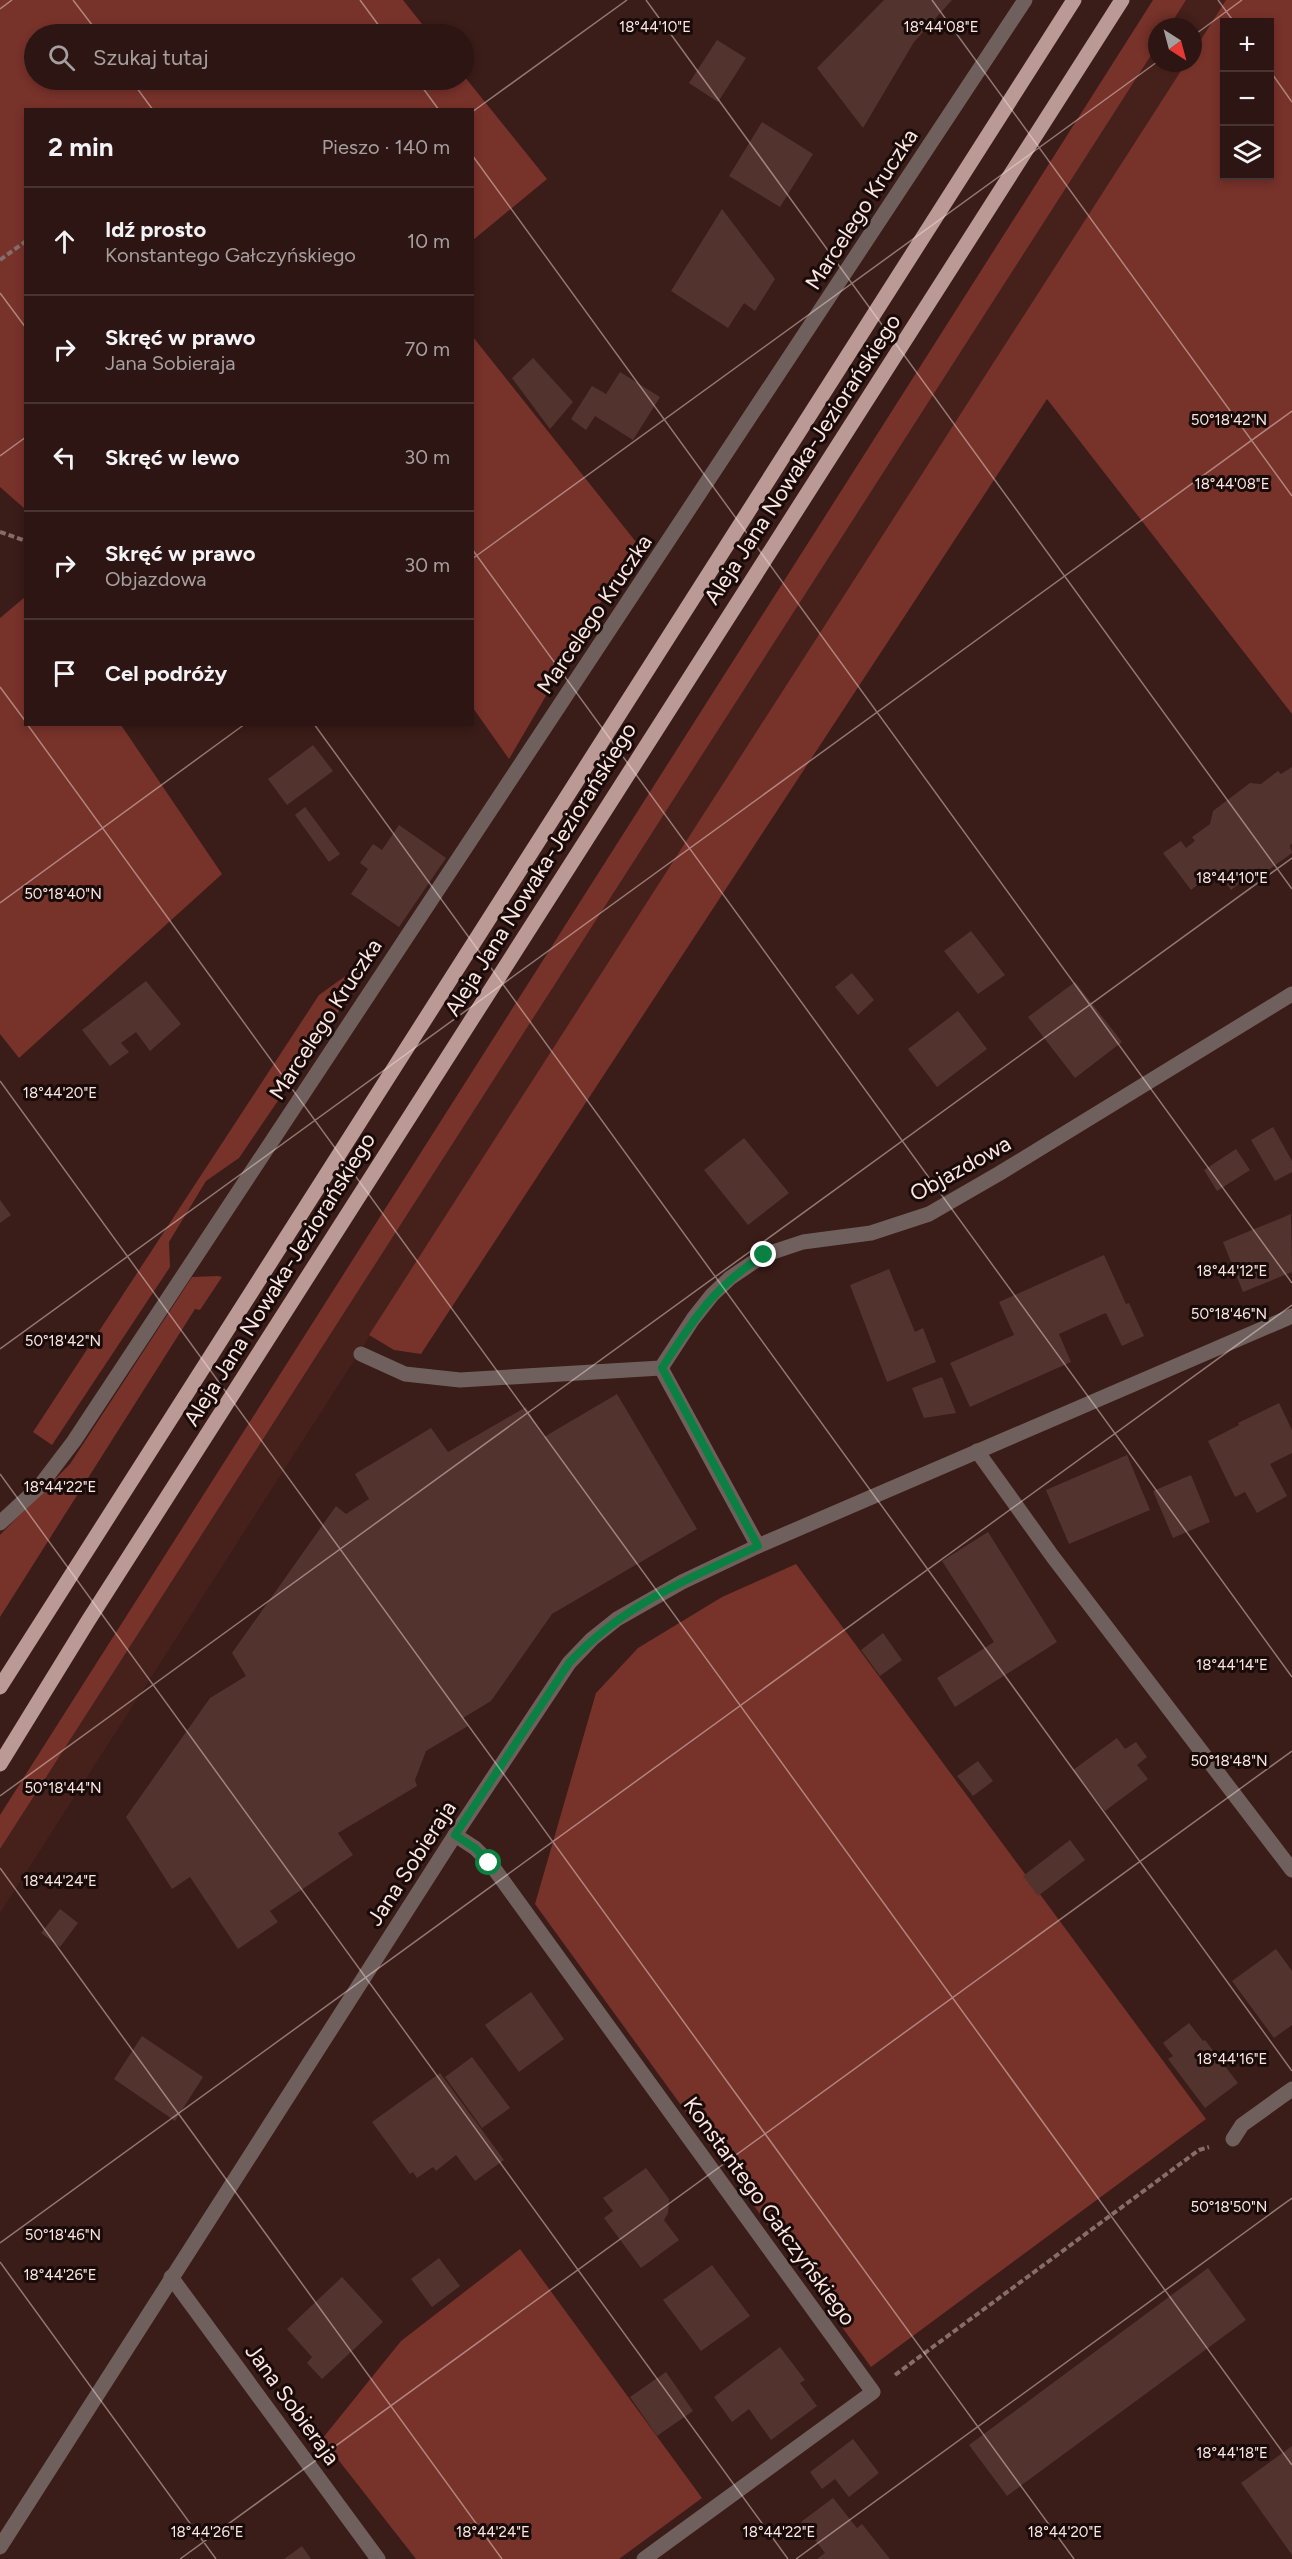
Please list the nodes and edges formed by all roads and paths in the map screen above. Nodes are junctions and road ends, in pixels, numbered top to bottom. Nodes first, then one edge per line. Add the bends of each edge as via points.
1 (1025, 0) edge
2 (1074, 0) edge
3 (1122, 0) edge
4 (24, 243) edge
5 (0, 260) edge
6 (0, 532) edge
7 (24, 540) edge
8 (1292, 994) edge
9 (1292, 1316) edge
10 (361, 1354) dead end
11 (662, 1368) junction
12 (977, 1451) junction
13 (0, 1523) edge
14 (758, 1546) junction
15 (0, 1687) edge
16 (0, 1764) edge
17 (455, 1835) junction
18 (1292, 1870) edge
19 (1292, 2089) edge
20 (1233, 2139) joint
21 (171, 2277) junction
22 (873, 2392) junction
23 (0, 2547) edge
24 (378, 2559) edge
25 (644, 2559) edge

1 - 13 street, Marcelego Kruczka via 57,1466
2 - 15 main road, Aleja Jana Nowaka-Jeziorańskiego
3 - 16 main road, Aleja Jana Nowaka-Jeziorańskiego
4 - 5 path
6 - 7 path
8 - 11 street, Objazdowa via 929,1214 871,1233 803,1242 764,1255 712,1296
9 - 12 street, Jana Sobieraja
10 - 11 street via 405,1374 460,1380
11 - 14 street
12 - 14 street, Jana Sobieraja
12 - 18 street via 1060,1567
14 - 17 street, Jana Sobieraja via 650,1599 592,1639 569,1663
17 - 21 street, Jana Sobieraja
17 - 22 street, Konstantego Gałczyńskiego via 489,1863
19 - 20 street via 1242,2125
20 - 22 path via 1199,2150
21 - 23 street, Jana Sobieraja
21 - 24 street, Jana Sobieraja
22 - 25 street

